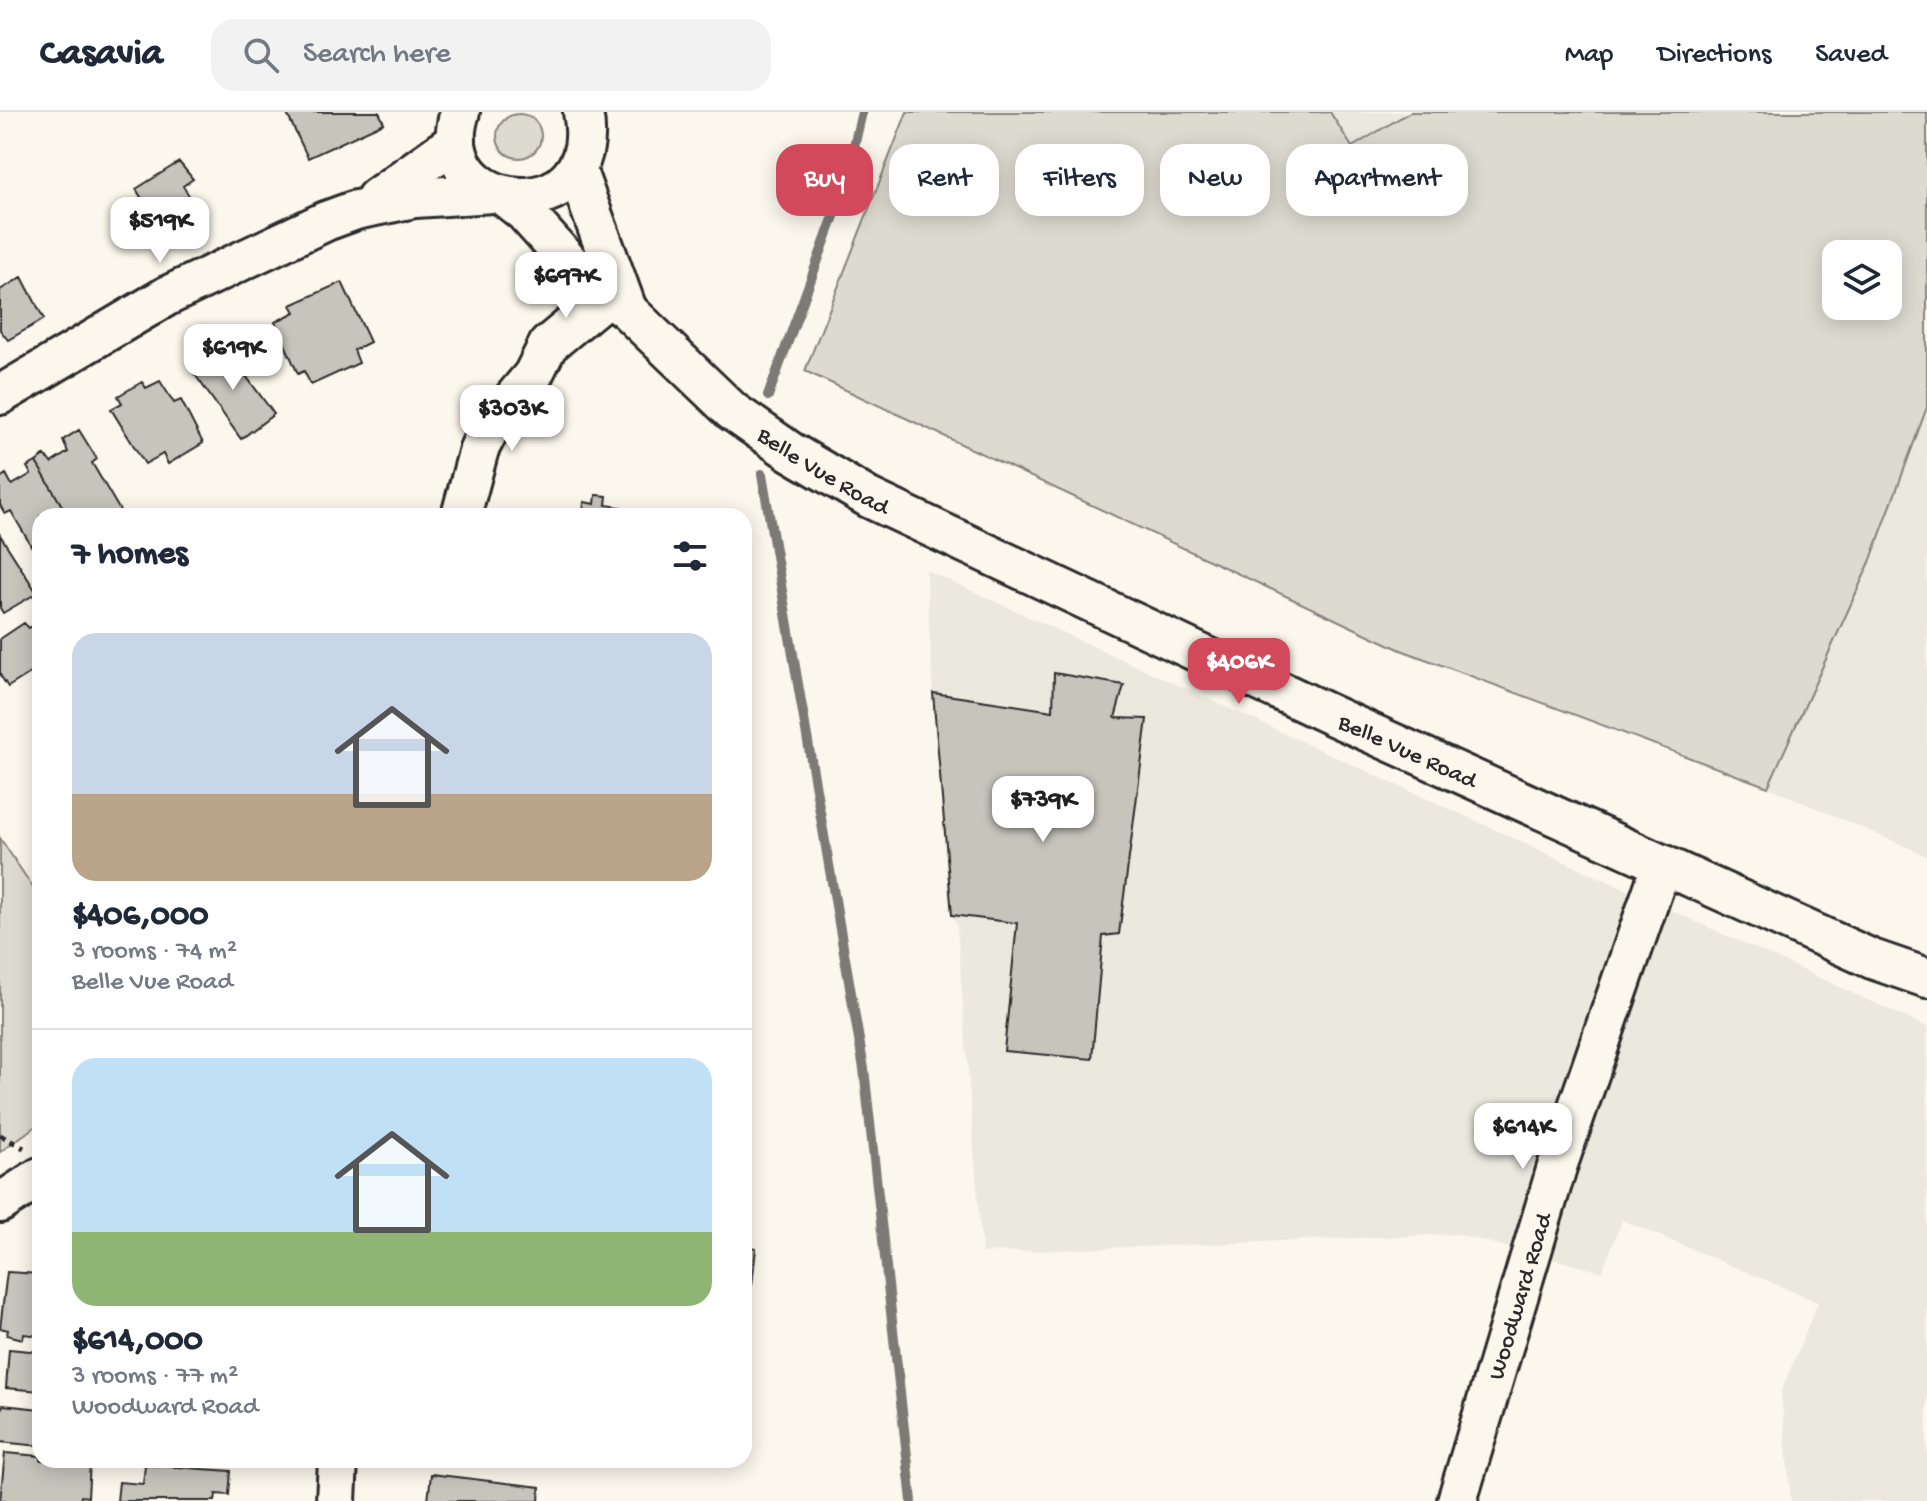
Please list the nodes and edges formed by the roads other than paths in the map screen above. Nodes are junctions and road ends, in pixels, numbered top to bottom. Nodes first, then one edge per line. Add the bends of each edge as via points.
1 (583, 112) edge
2 (612, 112) edge
3 (458, 127) edge
4 (580, 161) junction
5 (499, 195) junction
6 (356, 210) junction
7 (617, 297) junction
8 (0, 395) edge
9 (463, 508) edge
10 (1662, 864) junction
11 (1927, 978) edge
12 (32, 1182) edge
13 (0, 1203) edge
14 (338, 1468) edge
15 (336, 1501) edge
16 (1457, 1501) edge

1 - 4 street via 587,133
2 - 4 street
3 - 5 street, Belle Vue Road via 462,162 475,180
3 - 6 street via 436,159
4 - 5 street via 563,184 545,195
4 - 7 street, Belle Vue Road
5 - 6 street via 415,198
5 - 7 street, Belle Vue Road via 524,212 578,272
6 - 8 street via 211,273
7 - 9 street via 548,345 533,375 492,424 479,449
7 - 10 street, Belle Vue Road via 732,411 869,498
10 - 11 street, Belle Vue Road via 1872,959
10 - 16 street, Woodward Road via 1557,1167
12 - 13 street
14 - 15 street

